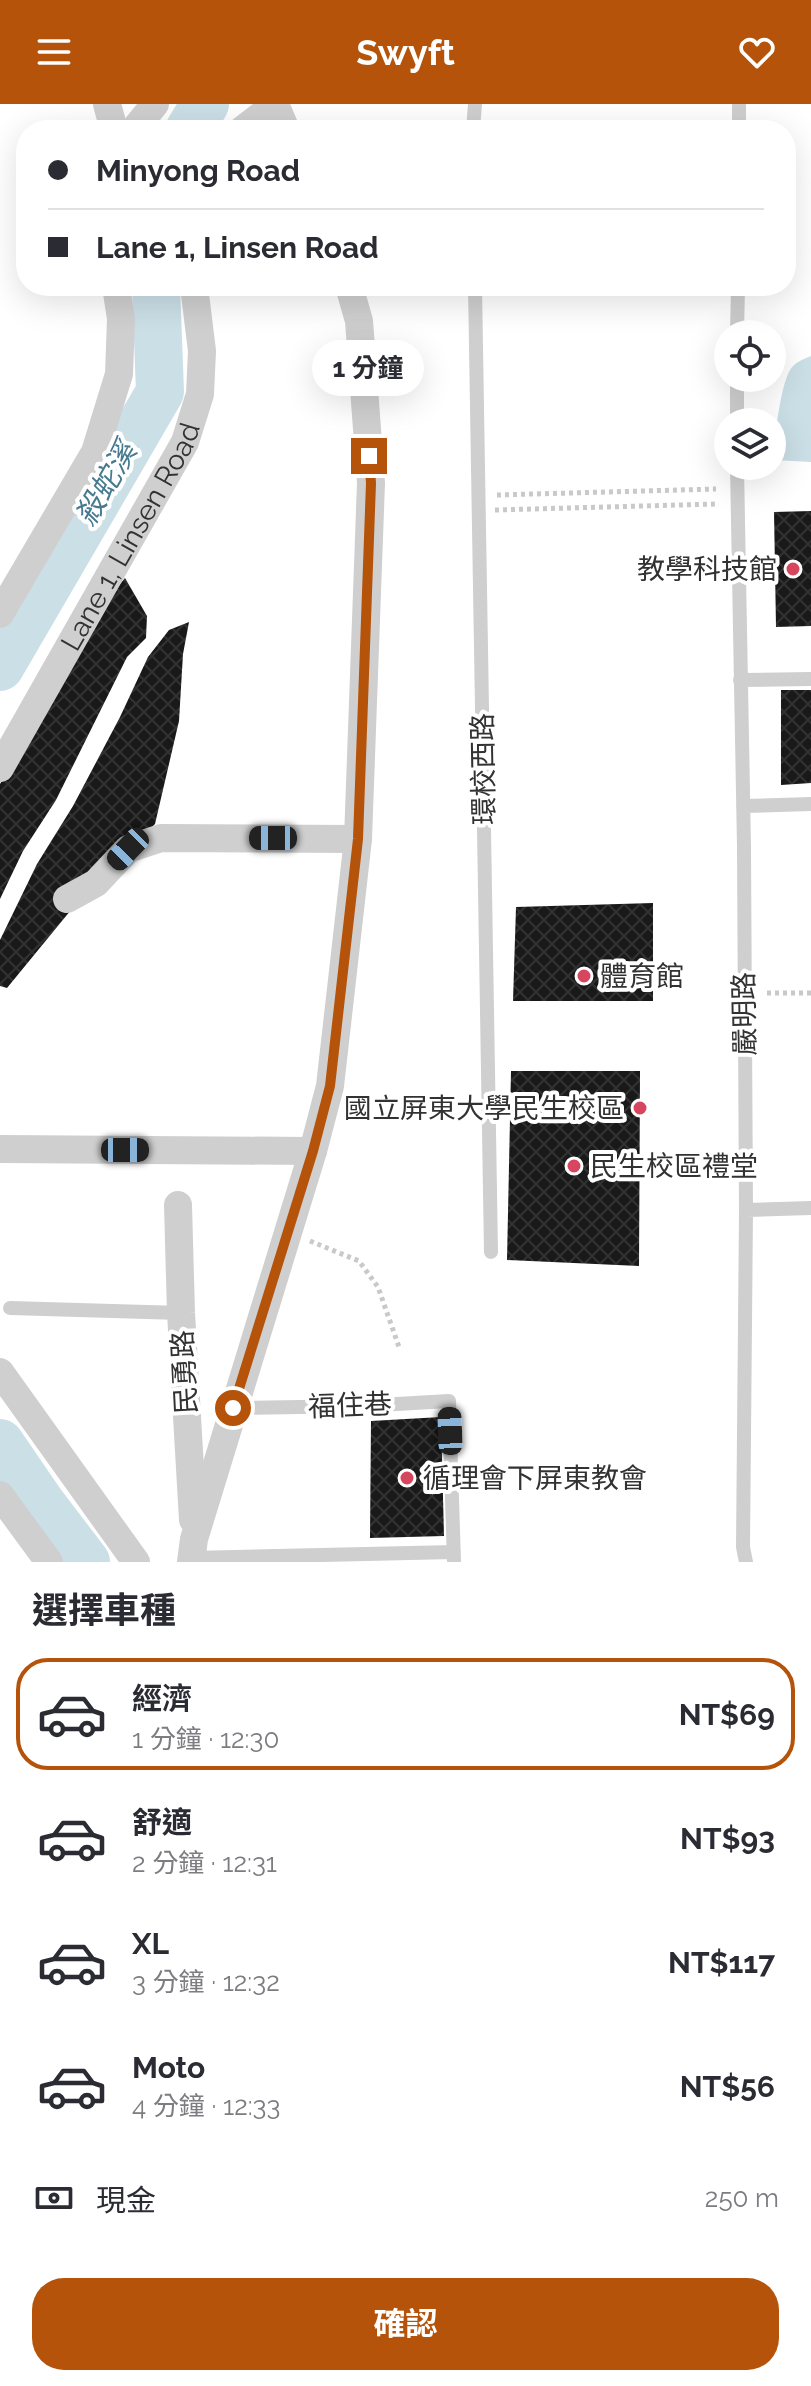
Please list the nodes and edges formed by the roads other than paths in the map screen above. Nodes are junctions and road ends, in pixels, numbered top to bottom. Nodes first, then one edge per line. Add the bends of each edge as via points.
1 (155, 104) edge
2 (276, 104) edge
3 (142, 120) edge
4 (255, 120) edge
5 (118, 296) edge
6 (195, 296) edge
7 (352, 296) edge
8 (475, 296) edge
9 (738, 296) edge
10 (737, 320) edge
11 (737, 480) edge
12 (0, 614) edge
13 (811, 679) edge
14 (740, 680) junction
15 (0, 768) edge
16 (811, 804) edge
17 (743, 806) junction
18 (358, 839) junction
19 (67, 899) dead end
20 (0, 1149) edge
21 (313, 1151) junction
22 (178, 1205) dead end
23 (811, 1208) edge
24 (746, 1210) junction
25 (491, 1252) dead end
26 (10, 1308) dead end
27 (181, 1313) junction
28 (0, 1372) edge
29 (233, 1408) junction
30 (0, 1495) edge
31 (192, 1553) edge
32 (454, 1557) edge
33 (49, 1562) edge
34 (136, 1562) edge
35 (746, 1562) edge

1 - 3 street
2 - 4 street
5 - 12 street via 119,374 95,452
6 - 15 street, Lane 1, Linsen Road via 202,351 200,394 185,442
7 - 18 street via 359,321 371,483
8 - 25 lane, 環校西路
9 - 10 lane
11 - 14 lane, 嚴明路
13 - 14 lane
14 - 17 lane, 嚴明路
16 - 17 lane
17 - 24 lane, 嚴明路
18 - 19 street via 161,838 128,849 96,883
18 - 21 street via 330,1086
20 - 21 street
21 - 29 street
22 - 27 street, 民勇路
23 - 24 lane
24 - 35 lane, 嚴明路
26 - 27 lane
27 - 31 street, 民勇路
28 - 34 street
29 - 31 street
29 - 32 lane, 福住巷 via 449,1401
30 - 33 street
31 - 32 lane

